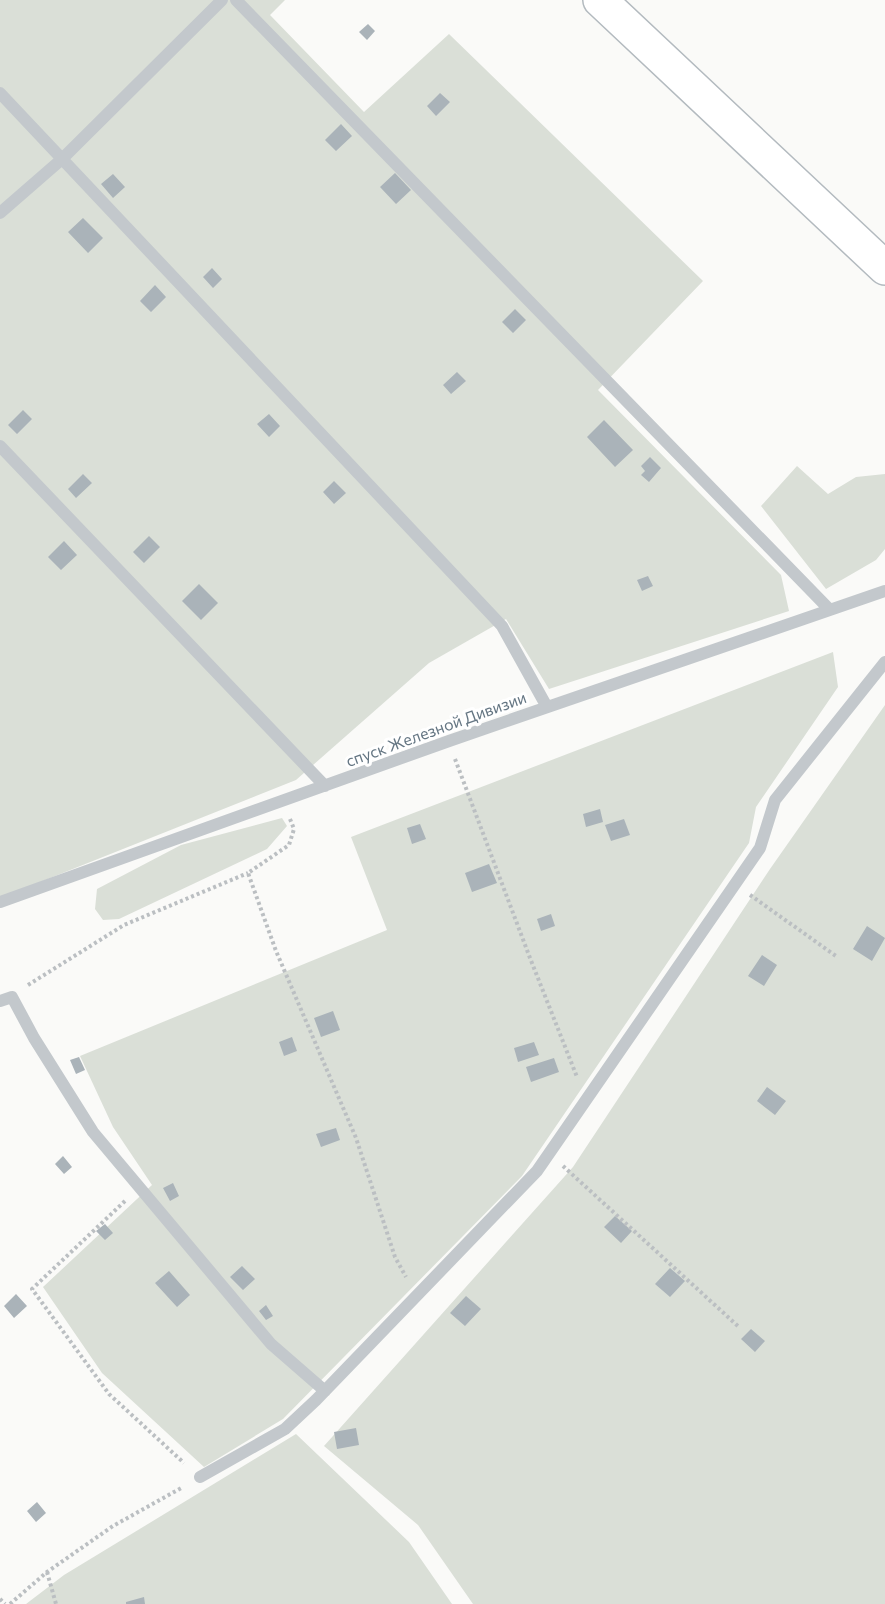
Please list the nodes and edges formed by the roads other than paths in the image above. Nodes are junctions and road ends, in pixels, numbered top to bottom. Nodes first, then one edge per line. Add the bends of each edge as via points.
1 (222, 0) edge
2 (236, 0) edge
3 (600, 0) edge
4 (0, 93) edge
5 (62, 159) junction
6 (0, 213) edge
7 (885, 268) edge
8 (0, 446) edge
9 (885, 591) edge
10 (829, 609) junction
11 (885, 662) edge
12 (547, 707) junction
13 (325, 786) junction
14 (0, 902) edge
15 (6, 999) edge
16 (325, 1391) junction
17 (200, 1478) road end

1 - 5 lane
2 - 10 lane
3 - 7 street
4 - 5 lane
5 - 6 lane
5 - 12 lane via 502,626
8 - 13 lane
9 - 10 lane, спуск Железной Дивизии
10 - 12 lane, спуск Железной Дивизии
11 - 16 lane via 775,800 760,848 537,1171
12 - 13 lane, спуск Железной Дивизии
13 - 14 lane, спуск Железной Дивизии
15 - 16 lane via 93,1132 271,1344
16 - 17 lane via 285,1429

